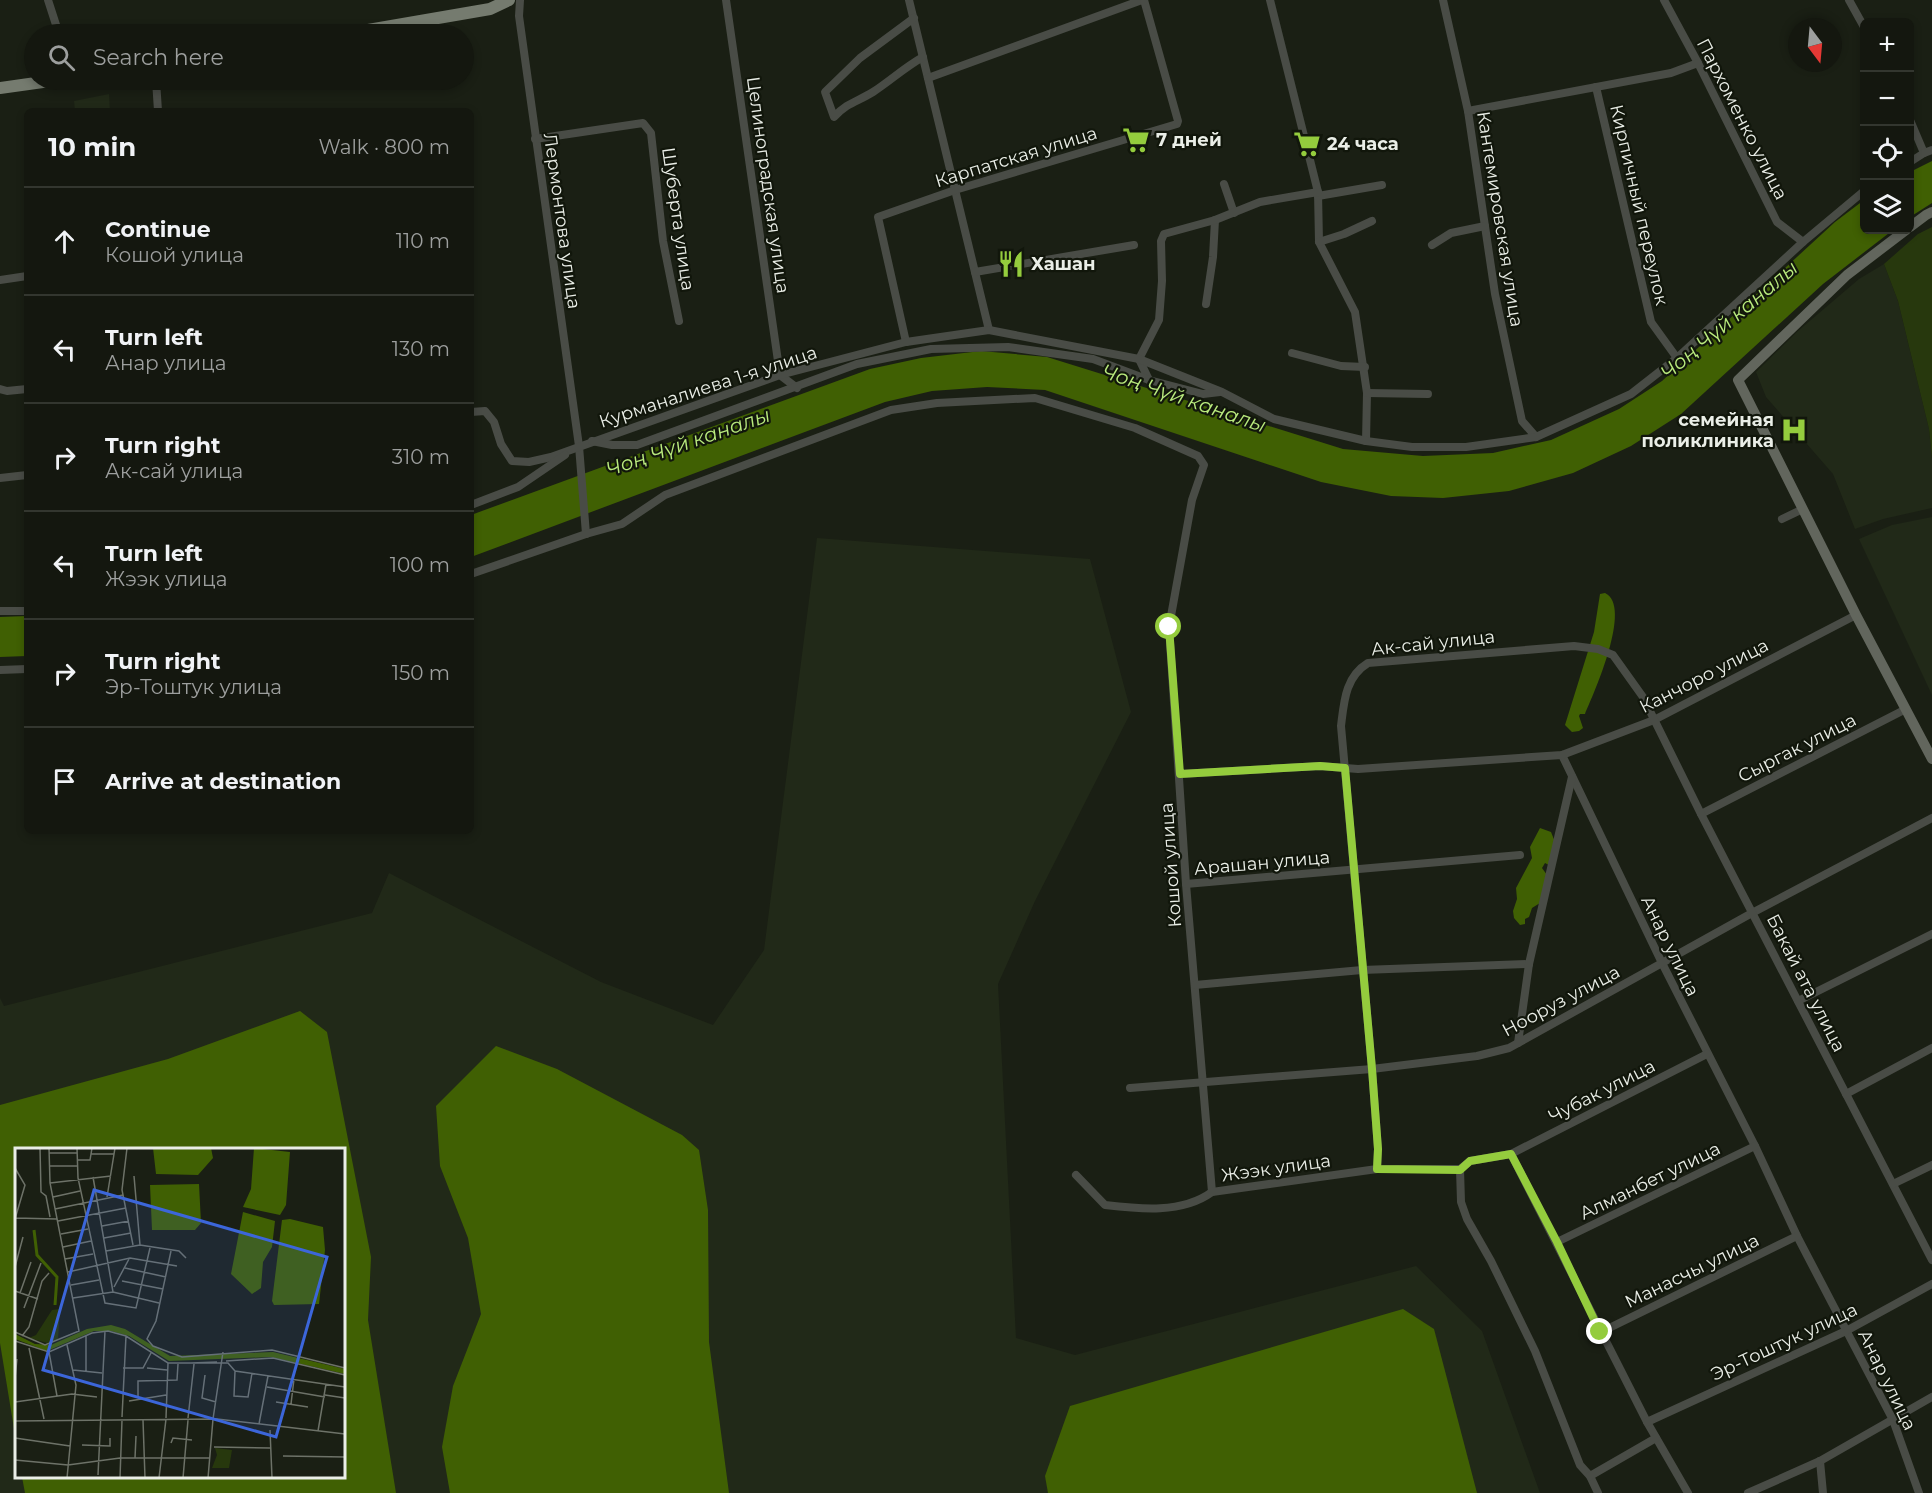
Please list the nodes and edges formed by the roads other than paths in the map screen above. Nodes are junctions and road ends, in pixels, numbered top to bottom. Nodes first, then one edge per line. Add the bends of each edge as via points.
1 (48, 0) edge
2 (509, 0) edge
3 (520, 0) edge
4 (726, 0) edge
5 (909, 0) edge
6 (1143, 0) edge
7 (1270, 0) edge
8 (1443, 0) edge
9 (1664, 0) edge
10 (1849, 0) edge
11 (914, 18) junction
12 (1860, 20) edge
13 (56, 24) edge
14 (403, 24) edge
15 (923, 57) junction
16 (1698, 63) junction
17 (928, 78) junction
18 (24, 85) edge
19 (1596, 87) junction
20 (0, 88) edge
21 (157, 90) edge
22 (158, 108) edge
23 (1468, 111) junction
24 (1913, 126) edge
25 (535, 139) junction
26 (1928, 152) edge
27 (1914, 160) edge
28 (1224, 184) dead end
29 (1382, 185) dead end
30 (955, 190) junction
31 (1318, 194) junction
32 (1860, 194) edge
33 (1932, 212) edge
34 (1234, 213) junction
35 (1215, 220) junction
36 (1372, 221) dead end
37 (1914, 224) edge
38 (1485, 225) junction
39 (1901, 234) edge
40 (1319, 242) junction
41 (1803, 242) junction
42 (1432, 244) dead end
43 (1134, 245) dead end
44 (975, 272) junction
45 (24, 276) edge
46 (0, 280) edge
47 (1206, 304) dead end
48 (679, 321) dead end
49 (989, 330) junction
50 (906, 342) junction
51 (1008, 347) junction
52 (1292, 353) dead end
53 (1677, 358) junction
54 (1139, 359) junction
55 (1365, 367) junction
56 (780, 375) junction
57 (1149, 380) junction
58 (797, 388) junction
59 (0, 389) edge
60 (24, 389) edge
61 (1222, 392) junction
62 (1367, 393) junction
63 (1428, 394) dead end
64 (474, 412) edge
65 (1536, 437) junction
66 (592, 441) junction
67 (1366, 441) junction
68 (579, 446) junction
69 (24, 475) edge
70 (0, 478) edge
71 (474, 504) edge
72 (1803, 509) junction
73 (1782, 519) dead end
74 (586, 534) junction
75 (474, 573) edge
76 (0, 611) edge
77 (24, 611) edge
78 (1856, 615) junction
79 (24, 669) edge
80 (0, 670) edge
81 (1906, 709) junction
82 (1654, 720) junction
83 (1562, 754) junction
84 (1932, 759) edge
85 (1345, 768) junction
86 (1180, 774) junction
87 (1572, 777) junction
88 (1701, 814) junction
89 (1932, 818) edge
90 (1520, 855) dead end
91 (1355, 870) junction
92 (1186, 884) junction
93 (1752, 913) junction
94 (1932, 934) edge
95 (1529, 963) junction
96 (1662, 963) junction
97 (1362, 970) junction
98 (1195, 985) junction
99 (1798, 1001) junction
100 (1518, 1043) junction
101 (1932, 1048) edge
102 (1707, 1054) junction
103 (1372, 1069) junction
104 (1203, 1083) junction
105 (1130, 1088) dead end
106 (1846, 1094) junction
107 (1755, 1146) junction
108 (1511, 1154) junction
109 (1932, 1165) edge
110 (1377, 1169) junction
111 (1460, 1170) junction
112 (1076, 1175) dead end
113 (1893, 1184) junction
114 (1212, 1192) junction
115 (1797, 1236) junction
116 (1557, 1242) junction
117 (1932, 1260) edge
118 (1932, 1284) edge
119 (1846, 1331) junction
120 (1600, 1332) junction
121 (1932, 1397) edge
122 (1893, 1420) junction
123 (1647, 1422) junction
124 (1656, 1438) junction
125 (1820, 1461) junction
126 (1590, 1476) junction
127 (1598, 1493) edge
128 (1688, 1493) edge
129 (1748, 1493) edge
130 (1823, 1493) edge
131 (1919, 1493) edge

1 - 13 street
2 - 14 main road via 490,9
3 - 25 street, Лермонтова улица
4 - 56 street, Целиноградская улица
5 - 11 street
6 - 17 street
6 - 30 street, Карпатская улица via 1177,124
7 - 31 street
8 - 23 street, Кантемировская улица
9 - 16 street, Пархоменко улица
10 - 12 street
11 - 15 street
11 - 15 street via 860,58 825,92 834,117
15 - 17 street
16 - 19 street via 1671,73
16 - 41 street, Пархоменко улица via 1777,222
17 - 30 street
18 - 20 main road
19 - 23 street
19 - 53 street, Кирпичный переулок via 1651,322
21 - 22 street
23 - 38 street, Кантемировская улица
24 - 26 street
25 - 48 street, Шуберта улица via 643,123 651,133 663,241
25 - 68 street, Лермонтова улица
26 - 27 street
28 - 34 street
29 - 31 street
30 - 44 street
30 - 50 street, Карпатская улица via 878,217
31 - 34 street via 1260,202
31 - 40 street
32 - 41 street, Курманалиева 1-я улица
33 - 37 street
34 - 35 street
35 - 47 street
35 - 54 street via 1164,234 1160,320
36 - 40 street
38 - 42 street via 1451,234
38 - 65 street, Кантемировская улица via 1522,421
39 - 72 street via 1847,275 1738,380
40 - 55 street via 1355,312
41 - 53 street, Курманалиева 1-я улица
43 - 44 street
44 - 49 street
45 - 46 street
49 - 50 street, Курманалиева 1-я улица
49 - 51 street
49 - 54 street, Курманалиева 1-я улица
50 - 56 street, Курманалиева 1-я улица
51 - 57 street via 1093,359
51 - 58 street via 931,349 857,364
52 - 55 street via 1341,366
53 - 65 street, Курманалиева 1-я улица via 1631,394
54 - 57 street
54 - 61 street, Курманалиева 1-я улица
55 - 62 street
56 - 58 street
56 - 66 street, Курманалиева 1-я улица
57 - 61 street via 1203,394
58 - 66 street via 637,445 612,446
59 - 60 street
61 - 67 street, Курманалиева 1-я улица via 1274,419
62 - 63 street
62 - 67 street
64 - 68 street via 485,411 494,422 501,444 512,460 529,462
65 - 67 street, Курманалиева 1-я улица via 1466,447 1412,447
66 - 68 street, Курманалиева 1-я улица
68 - 71 street via 518,487
68 - 74 street, Лермонтова улица
69 - 70 street
72 - 73 street
72 - 78 street
74 - 75 street
74 - 86 street, Кошой улица via 622,524 666,495 891,410 937,403 1035,398 1135,428 1198,456 1204,465 1192,500 1169,627
76 - 77 street
78 - 81 street
78 - 82 street, Канчоро улица
79 - 80 street
81 - 84 street
81 - 88 street, Сыргак улица
82 - 83 street, Канчоро улица
82 - 85 street, Ак-сай улица via 1613,655 1599,649 1574,646 1368,663 1350,680 1344,698 1341,726
82 - 88 street, Бакай ата улица
83 - 85 street
83 - 87 street, Анар улица
85 - 86 street
85 - 91 street, Ак-сай улица
86 - 92 street, Кошой улица
87 - 95 street
87 - 96 street, Анар улица
88 - 93 street, Бакай ата улица
89 - 93 street, Нооруз улица
90 - 91 street, Арашан улица
91 - 92 street, Арашан улица
91 - 97 street, Ак-сай улица
92 - 98 street, Кошой улица
93 - 96 street, Нооруз улица
93 - 99 street, Бакай ата улица
94 - 99 street
95 - 97 street
95 - 100 street
96 - 100 street, Нооруз улица
96 - 102 street, Анар улица
97 - 98 street
97 - 103 street, Ак-сай улица
98 - 104 street, Кошой улица
99 - 106 street, Бакай ата улица
100 - 103 street, Нооруз улица via 1476,1056
101 - 106 street
102 - 107 street, Анар улица
102 - 108 street, Чубак улица
103 - 104 street, Нооруз улица
103 - 110 street, Ак-сай улица
104 - 105 street, Нооруз улица
104 - 114 street, Кошой улица
106 - 113 street, Бакай ата улица
107 - 115 street, Анар улица
107 - 116 street, Алманбет улица
108 - 111 street, Жээк улица via 1470,1161
108 - 116 street
109 - 113 street
110 - 111 street, Жээк улица
110 - 114 street, Жээк улица
111 - 126 street via 1461,1202 1467,1219 1535,1351 1580,1465
112 - 114 street, Жээк улица via 1105,1205 1147,1210 1199,1201
113 - 117 street, Бакай ата улица
115 - 119 street, Анар улица
115 - 120 street, Манасчы улица
116 - 120 street
118 - 119 street, Эр-Тоштук улица
119 - 122 street, Анар улица
119 - 123 street, Эр-Тоштук улица
120 - 123 street
121 - 122 street
122 - 125 street
122 - 131 street, Анар улица
123 - 124 street
124 - 126 street
124 - 128 street
125 - 129 street
125 - 130 street
126 - 127 street

